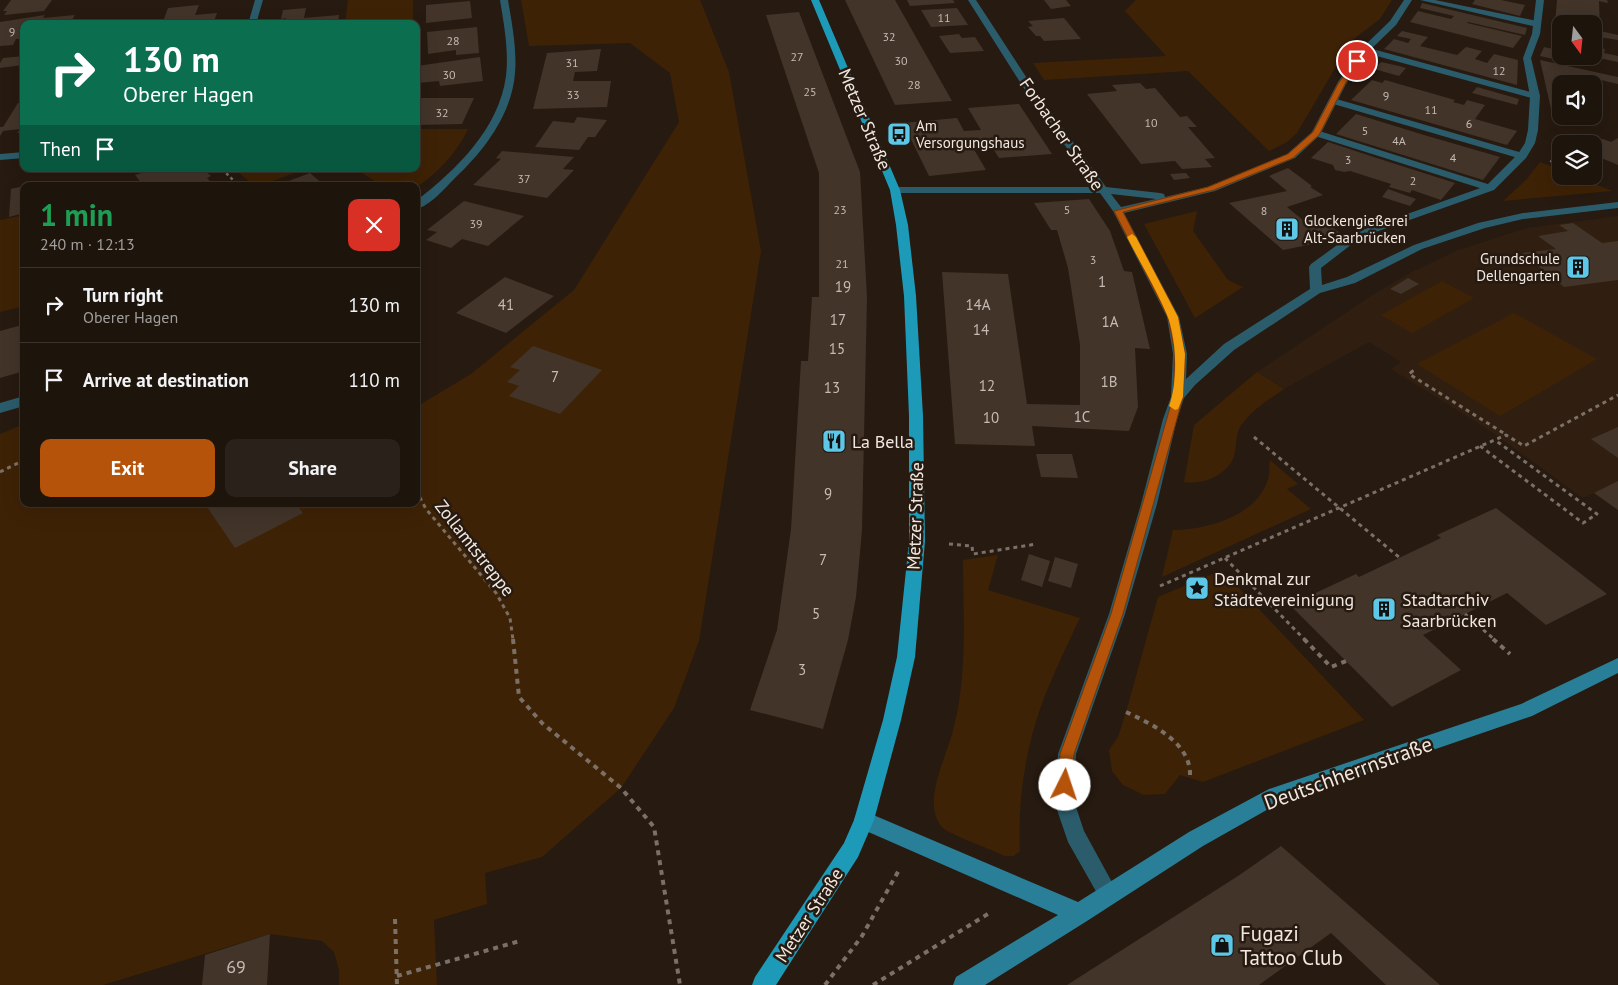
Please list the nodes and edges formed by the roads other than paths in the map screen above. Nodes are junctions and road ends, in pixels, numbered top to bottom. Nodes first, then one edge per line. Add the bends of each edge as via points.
1 (259, 0) edge
2 (504, 0) edge
3 (815, 0) edge
4 (972, 0) edge
5 (1408, 0) edge
6 (1424, 0) edge
7 (1540, 0) edge
8 (253, 20) edge
9 (1537, 24) junction
10 (1365, 50) junction
11 (1535, 96) junction
12 (1333, 101) junction
13 (1316, 133) junction
14 (20, 155) edge
15 (1522, 156) junction
16 (0, 157) edge
17 (1490, 188) junction
18 (895, 190) junction
19 (1101, 190) junction
20 (1174, 197) junction
21 (420, 203) edge
22 (1618, 205) edge
23 (1118, 211) junction
24 (1316, 290) junction
25 (1178, 397) junction
26 (20, 402) edge
27 (0, 408) edge
28 (1618, 665) edge
29 (864, 820) junction
30 (1109, 896) junction
31 (1080, 914) junction
32 (763, 985) edge
33 (964, 985) edge

1 - 8 street
2 - 21 street via 510,35 509,82 499,118 470,159
3 - 18 main road, Metzer Straße
4 - 19 street, Forbacher Straße via 1030,90
5 - 10 street via 1393,23
6 - 9 street
7 - 9 street
9 - 11 street via 1527,58
10 - 11 street
10 - 12 street
11 - 15 street via 1530,143
12 - 13 street
12 - 15 street
13 - 17 street
13 - 20 street via 1290,156 1211,189
14 - 16 street
15 - 17 street
17 - 24 street via 1392,222 1348,242 1315,266
18 - 19 street
18 - 29 main road, Metzer Straße via 910,296 917,541 906,657
19 - 20 street
19 - 23 street, Forbacher Straße
20 - 23 street
22 - 24 street via 1523,216 1482,225 1418,247 1351,280
23 - 25 street, Forbacher Straße via 1173,317 1180,354
24 - 25 street via 1229,347
25 - 30 street, Forbacher Straße via 1117,614 1067,754 1064,801 1075,835
26 - 27 street
28 - 30 main road, Deutschherrnstraße via 1526,710 1276,796 1196,839
29 - 31 main road
29 - 32 main road, Metzer Straße via 851,850
30 - 31 main road, Deutschherrnstraße
31 - 33 main road, Deutschherrnstraße

